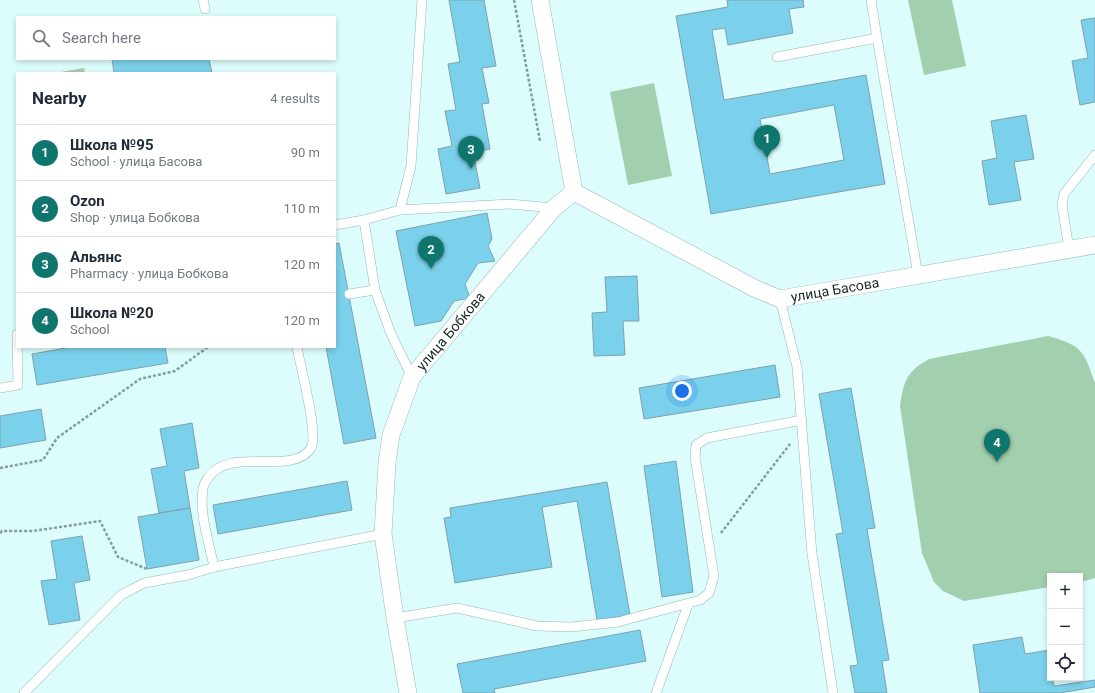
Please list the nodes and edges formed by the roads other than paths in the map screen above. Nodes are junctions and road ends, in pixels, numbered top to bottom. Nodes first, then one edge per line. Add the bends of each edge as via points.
1 (422, 0) edge
2 (540, 0) edge
3 (871, 0) edge
4 (877, 38) junction
5 (777, 57) dead end
6 (1095, 155) edge
7 (574, 192) junction
8 (554, 208) junction
9 (400, 210) junction
10 (364, 220) junction
11 (336, 225) edge
12 (1095, 245) edge
13 (1068, 249) junction
14 (918, 275) junction
15 (375, 290) junction
16 (349, 294) dead end
17 (780, 298) junction
18 (17, 348) edge
19 (297, 348) edge
20 (412, 377) junction
21 (0, 388) edge
22 (802, 424) junction
23 (383, 534) junction
24 (214, 567) junction
25 (688, 605) junction
26 (395, 618) junction
27 (24, 693) edge
28 (408, 693) edge
29 (656, 693) edge
30 (833, 693) edge

1 - 9 lane via 411,166
2 - 7 street
3 - 4 lane
4 - 5 lane
4 - 14 lane
6 - 13 lane via 1064,194 1062,205
7 - 8 street, улица Бобкова
7 - 17 street, улица Басова via 754,288
8 - 9 lane via 510,204
8 - 20 street, улица Бобкова
9 - 10 lane
10 - 11 lane
10 - 15 lane
12 - 13 street, улица Басова
13 - 14 street, улица Басова
14 - 17 street, улица Басова
15 - 16 lane
15 - 20 lane via 391,334
17 - 22 lane via 797,367
18 - 21 lane via 18,385
19 - 24 lane via 314,433 311,448 301,457 262,463 233,462 213,470 203,487 202,508
20 - 23 street, улица Бобкова via 391,435
22 - 25 lane via 707,438 696,445 695,457 714,576 709,593
22 - 30 lane via 812,554
23 - 24 lane
23 - 26 street, улица Бобкова
24 - 27 lane via 144,583 121,594
25 - 26 lane via 618,622 572,627 537,626 457,608
25 - 29 lane
26 - 28 street, улица Бобкова

